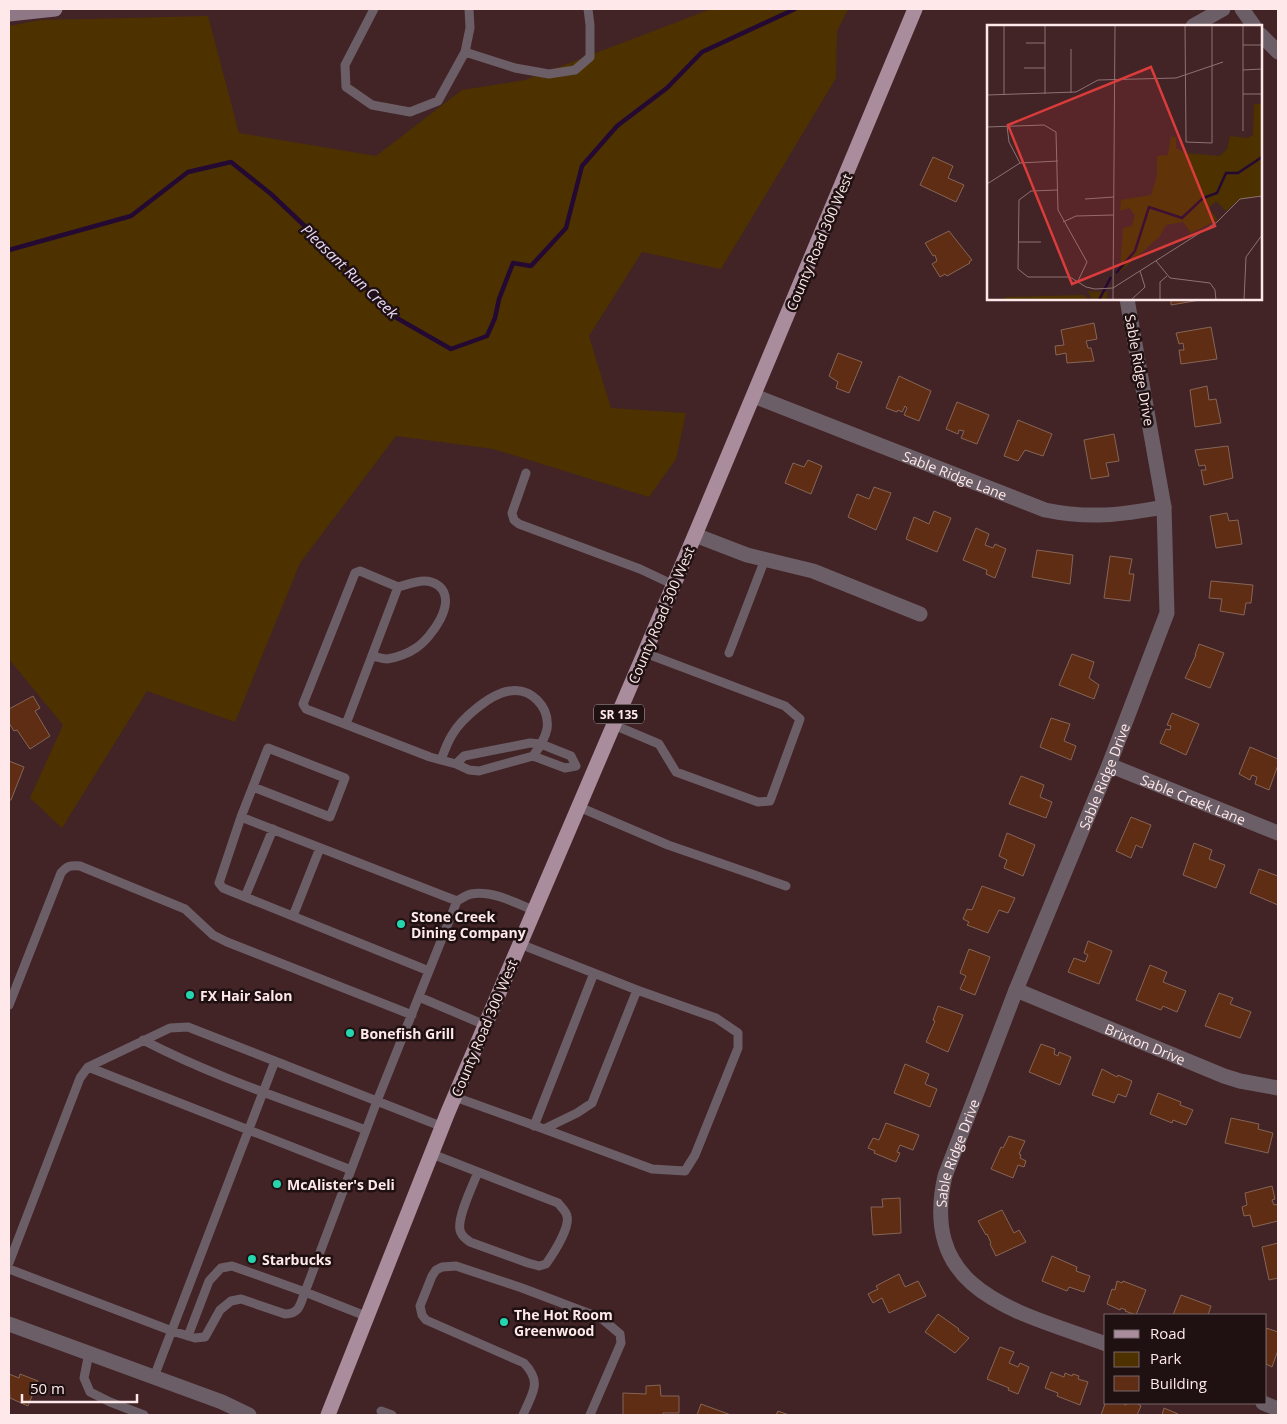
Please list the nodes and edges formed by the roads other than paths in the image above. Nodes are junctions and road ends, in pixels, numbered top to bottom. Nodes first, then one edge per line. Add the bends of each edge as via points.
1 (55, 9) edge
2 (374, 9) edge
3 (469, 9) edge
4 (588, 9) edge
5 (1223, 9) edge
6 (1242, 9) edge
7 (913, 12) edge
8 (9, 14) edge
9 (1195, 25) edge
10 (1253, 25) edge
11 (1262, 36) edge
12 (465, 52) junction
13 (1278, 52) edge
14 (1127, 300) edge
15 (754, 396) junction
16 (526, 473) dead end
17 (1164, 507) junction
18 (695, 535) junction
19 (765, 559) junction
20 (674, 585) junction
21 (398, 587) junction
22 (920, 614) dead end
23 (645, 653) junction
24 (729, 654) dead end
25 (372, 656) junction
26 (346, 724) junction
27 (614, 725) junction
28 (541, 744) junction
29 (533, 756) junction
30 (441, 760) junction
31 (456, 764) junction
32 (1110, 765) junction
33 (576, 766) junction
34 (594, 774) junction
35 (253, 787) junction
36 (579, 806) junction
37 (241, 817) junction
38 (273, 829) junction
39 (1278, 833) edge
40 (320, 848) junction
41 (786, 886) dead end
42 (245, 897) junction
43 (457, 902) junction
44 (535, 911) junction
45 (293, 916) junction
46 (520, 944) junction
47 (429, 972) junction
48 (594, 973) junction
49 (637, 990) junction
50 (1016, 990) junction
51 (419, 997) junction
52 (9, 1005) edge
53 (412, 1015) junction
54 (486, 1025) junction
55 (143, 1040) junction
56 (275, 1061) junction
57 (88, 1067) junction
58 (1278, 1088) edge
59 (263, 1092) junction
60 (455, 1097) junction
61 (377, 1101) junction
62 (534, 1126) junction
63 (443, 1127) junction
64 (544, 1129) junction
65 (249, 1130) junction
66 (366, 1130) junction
67 (432, 1154) junction
68 (351, 1170) junction
69 (478, 1172) junction
70 (9, 1263) edge
71 (9, 1270) edge
72 (305, 1292) junction
73 (368, 1317) junction
74 (9, 1324) edge
75 (172, 1331) junction
76 (188, 1336) junction
77 (1104, 1343) edge
78 (88, 1353) junction
79 (154, 1377) junction
80 (1266, 1404) edge
81 (1278, 1408) edge
82 (381, 1411) dead end
83 (144, 1415) edge
84 (249, 1415) edge
85 (328, 1415) edge
86 (392, 1415) edge
87 (523, 1415) edge
88 (590, 1415) edge

1 - 8 street
2 - 12 lane via 345,64 346,87 372,105 410,112 438,101
3 - 12 lane via 470,28
4 - 12 lane via 590,57 575,70 549,74 515,68
5 - 9 street
6 - 10 street
7 - 15 main road, County Road 300 West / SR 135
11 - 13 street
14 - 17 street, Sable Ridge Drive
15 - 17 street, Sable Ridge Lane via 1046,510 1092,516
15 - 18 main road, County Road 300 West / SR 135
16 - 20 lane via 512,513 519,524
17 - 32 street, Sable Ridge Drive via 1167,613
18 - 19 street
18 - 20 main road, County Road 300 West / SR 135
19 - 22 street via 813,572
19 - 24 lane
20 - 23 main road, County Road 300 West / SR 135
21 - 25 lane
21 - 25 lane via 424,581 437,585 444,594 445,608 432,631 416,648 392,658
21 - 26 lane via 360,571 355,573 303,704 306,709
23 - 27 main road, County Road 300 West / SR 135
23 - 27 lane via 785,706 800,719 770,801 758,802 676,772 659,744
25 - 26 lane
26 - 30 lane
27 - 34 main road, County Road 300 West / SR 135
28 - 29 lane
28 - 30 lane via 547,728 542,706 530,695 510,690 488,700 460,725 451,736
28 - 31 lane via 509,746 464,756
28 - 33 lane via 571,756
29 - 31 lane via 479,771
29 - 33 lane via 565,768
30 - 31 lane
32 - 39 street, Sable Creek Lane
32 - 50 street, Sable Ridge Drive
33 - 34 lane
34 - 36 main road, County Road 300 West / SR 135
35 - 35 lane via 268,748 344,778 330,817
35 - 37 lane
36 - 41 lane via 668,845
36 - 44 main road, County Road 300 West / SR 135
37 - 38 lane
37 - 42 lane via 218,883
38 - 40 lane
38 - 42 lane
40 - 43 lane
40 - 45 lane
42 - 45 lane
43 - 44 lane via 469,894 483,894 501,897
43 - 47 lane
44 - 46 main road, County Road 300 West / SR 135
45 - 47 lane
46 - 48 lane
46 - 54 main road, County Road 300 West / SR 135
47 - 51 lane
48 - 49 lane
48 - 62 lane
49 - 64 lane via 592,1103
49 - 64 lane via 716,1018 738,1033 738,1048 695,1155 684,1171 652,1169
50 - 58 street, Brixton Drive via 1224,1076
50 - 77 street, Sable Ridge Drive via 945,1176 939,1220 942,1236 956,1268 980,1291 1018,1312
51 - 53 lane
51 - 54 lane
52 - 53 lane via 61,873 71,865 185,909 213,935 227,942
53 - 61 lane
54 - 60 main road, County Road 300 West / SR 135
55 - 56 lane via 170,1028 188,1028
55 - 57 lane
55 - 59 lane
56 - 59 lane
56 - 61 lane
57 - 65 lane
57 - 70 lane via 80,1078
59 - 65 lane
59 - 66 lane
60 - 62 lane
60 - 63 main road, County Road 300 West / SR 135
61 - 63 lane
61 - 66 lane
62 - 64 lane
63 - 67 main road, County Road 300 West / SR 135
65 - 68 lane
65 - 75 lane
66 - 68 lane
67 - 69 lane
67 - 73 main road, County Road 300 West / SR 135
68 - 72 lane
69 - 69 lane via 558,1203 567,1220 560,1243 546,1264 528,1263 464,1238 460,1220
71 - 75 lane
72 - 73 lane
72 - 76 lane via 297,1312 293,1314 240,1299 231,1301 220,1310 205,1337
72 - 76 lane via 232,1266 221,1268 209,1281
73 - 85 main road, County Road 300 West / SR 135
74 - 78 street
75 - 76 lane
75 - 79 lane
78 - 79 street
78 - 83 lane via 84,1378 90,1392
79 - 84 street
80 - 81 street
82 - 86 lane
87 - 88 lane via 536,1382 524,1363 422,1316 420,1306 436,1270 456,1266 522,1288 601,1318 620,1334 621,1343

